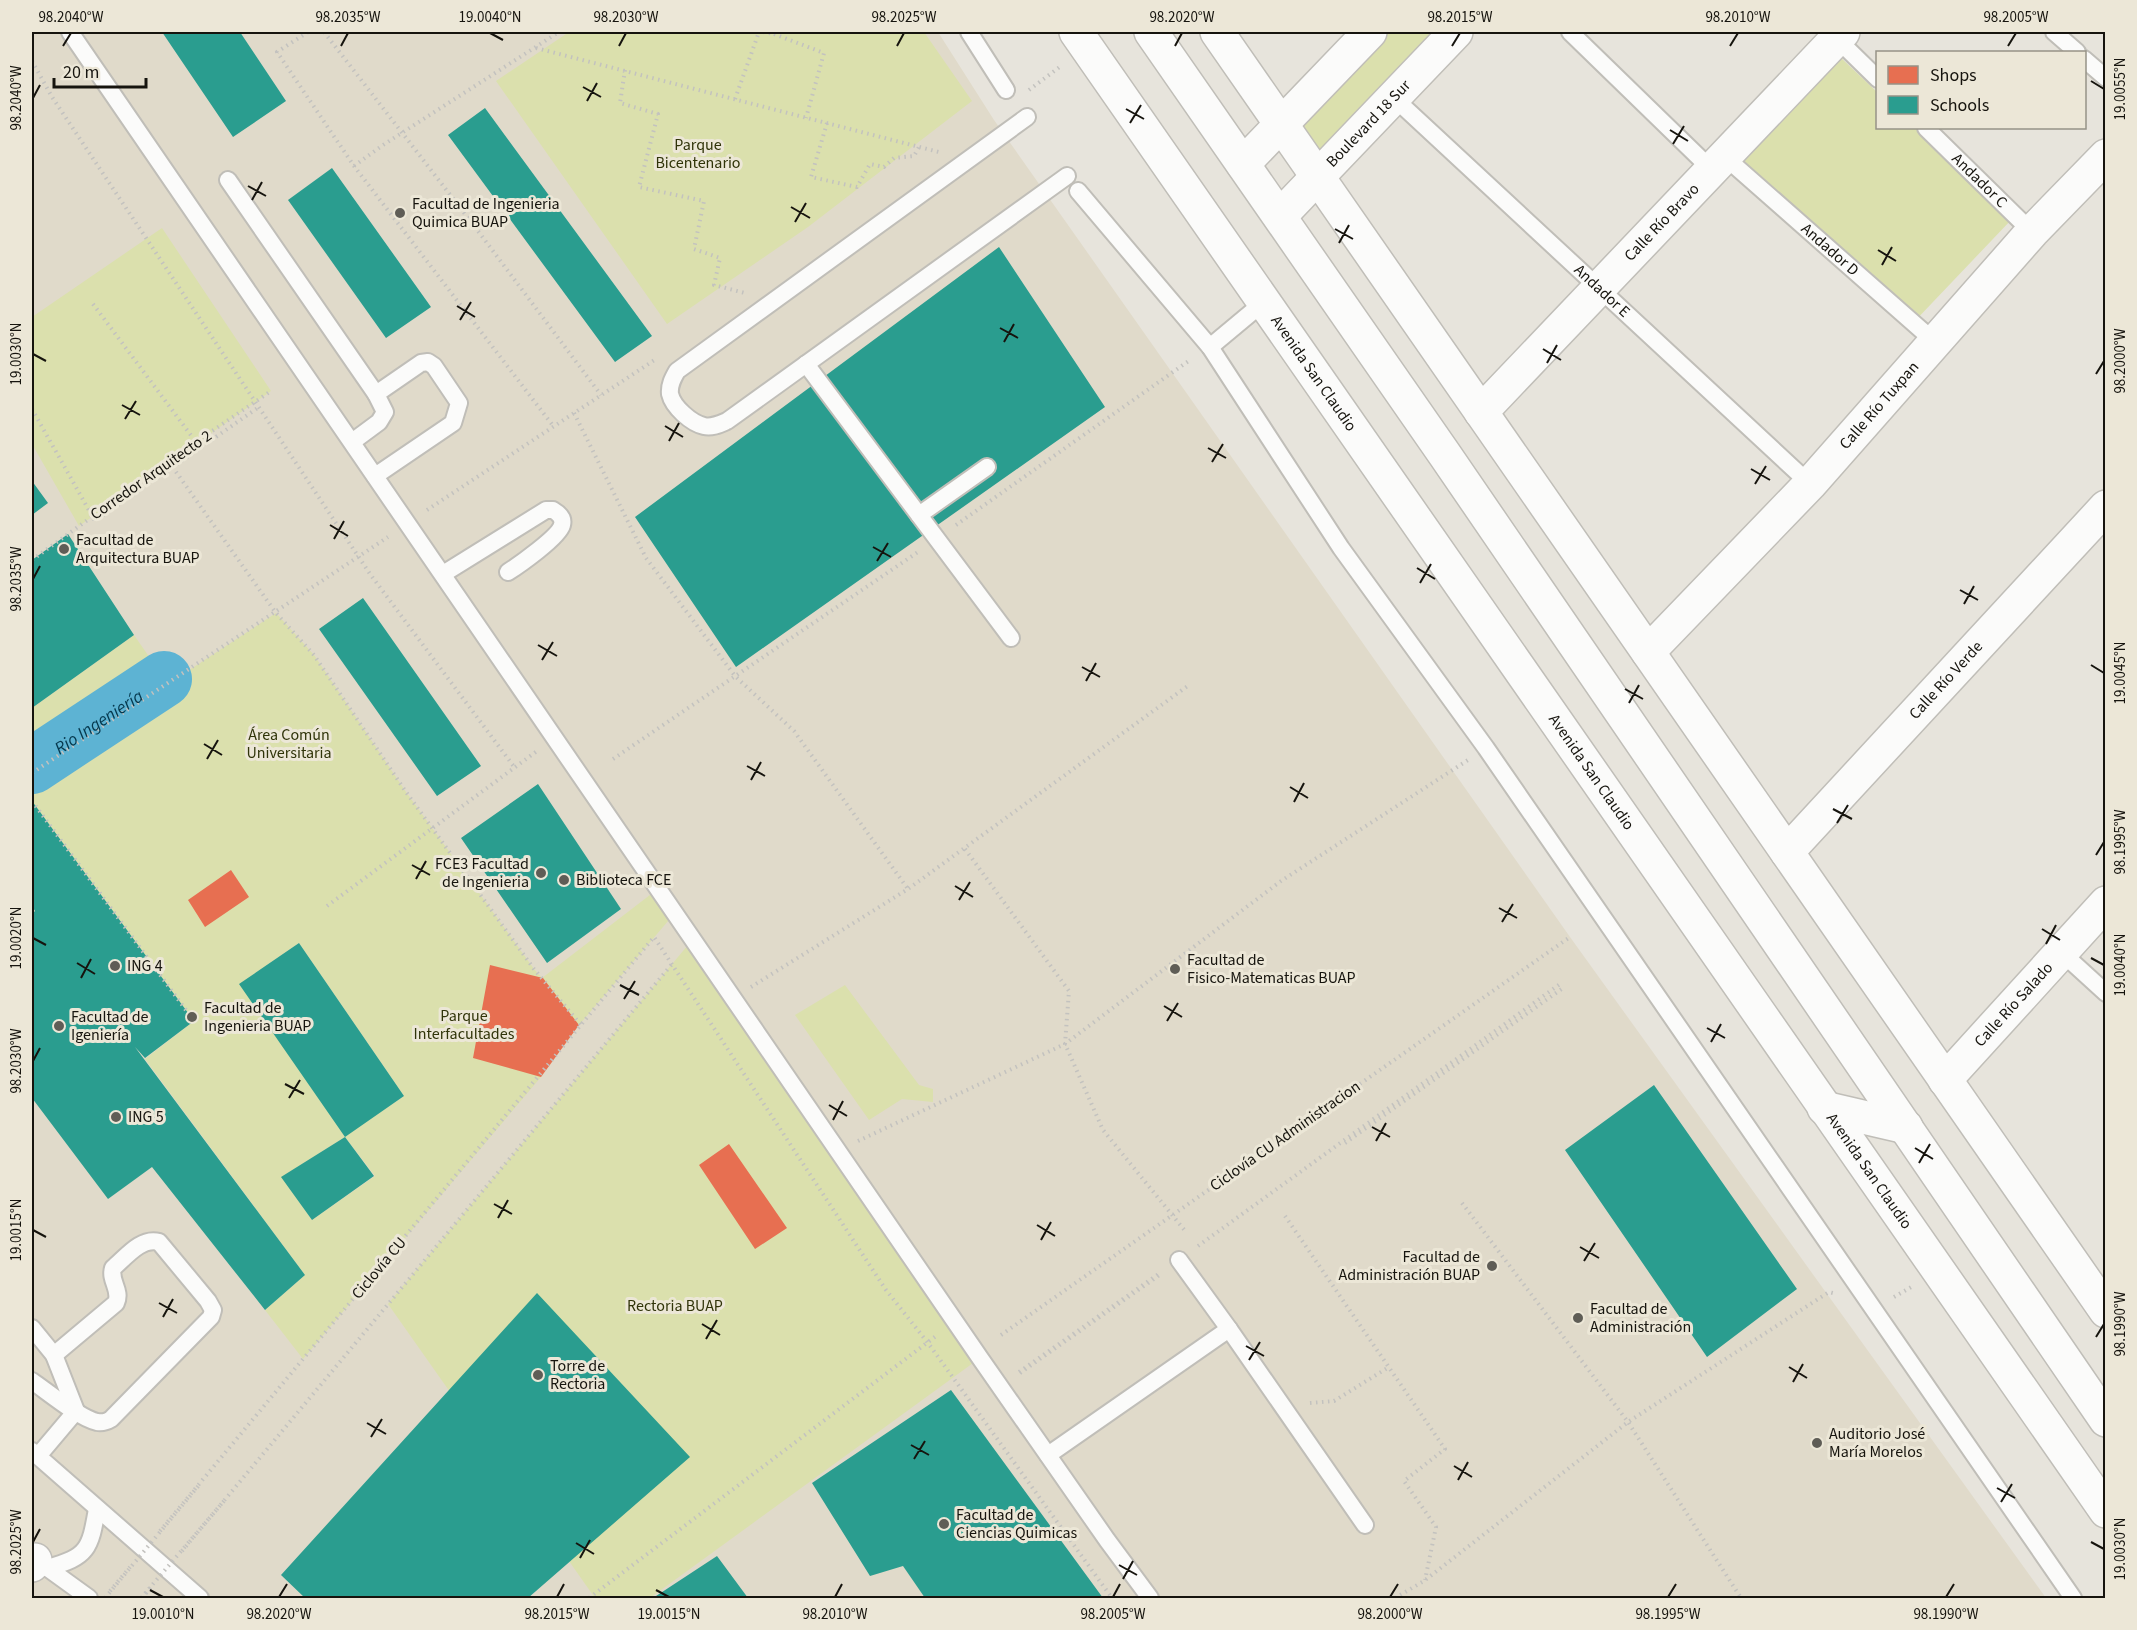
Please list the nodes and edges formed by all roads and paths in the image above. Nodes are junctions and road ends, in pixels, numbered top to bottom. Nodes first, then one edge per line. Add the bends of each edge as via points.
1 (70, 32) edge
2 (308, 32) edge
3 (324, 32) edge
4 (559, 32) edge
5 (761, 32) edge
6 (969, 32) edge
7 (1151, 32) edge
8 (1217, 32) edge
9 (1370, 32) edge
10 (1456, 32) edge
11 (1570, 32) edge
12 (2054, 32) edge
13 (774, 33) edge
14 (1836, 34) edge
15 (1081, 38) edge
16 (536, 48) junction
17 (2076, 51) edge
18 (2086, 60) edge
19 (32, 61) edge
20 (625, 70) junction
21 (1876, 77) edge
22 (2106, 78) edge
23 (1006, 90) dead end
24 (1028, 91) dead end
25 (1393, 97) junction
26 (735, 99) junction
27 (1027, 117) dead end
28 (807, 118) junction
29 (827, 123) junction
30 (1281, 124) junction
31 (1927, 129) edge
32 (402, 133) junction
33 (919, 147) junction
34 (948, 154) dead end
35 (2106, 156) edge
36 (1718, 163) junction
37 (1243, 164) junction
38 (354, 166) junction
39 (1067, 176) dead end
40 (1318, 176) junction
41 (228, 180) dead end
42 (1078, 191) dead end
43 (1280, 216) junction
44 (2032, 232) junction
45 (1599, 288) junction
46 (751, 295) dead end
47 (1264, 302) junction
48 (93, 304) dead end
49 (1935, 342) junction
50 (1210, 347) junction
51 (806, 364) junction
52 (271, 391) dead end
53 (376, 394) junction
54 (601, 395) dead end
55 (256, 402) junction
56 (259, 407) junction
57 (32, 409) edge
58 (1481, 412) junction
59 (574, 413) dead end
60 (554, 427) dead end
61 (536, 438) dead end
62 (196, 442) junction
63 (352, 442) junction
64 (169, 462) junction
65 (172, 467) junction
66 (987, 467) dead end
67 (375, 476) junction
68 (1810, 484) junction
69 (2106, 507) edge
70 (919, 515) junction
71 (92, 517) junction
72 (407, 523) junction
73 (937, 539) junction
74 (359, 558) junction
75 (32, 560) edge
76 (508, 573) dead end
77 (443, 574) junction
78 (276, 613) junction
79 (1011, 638) dead end
80 (1648, 652) junction
81 (735, 676) junction
82 (1189, 685) dead end
83 (555, 738) junction
84 (1486, 748) junction
85 (614, 759) dead end
86 (515, 768) junction
87 (32, 773) edge
88 (32, 801) edge
89 (434, 828) junction
90 (965, 849) junction
91 (1787, 852) junction
92 (908, 889) junction
93 (2106, 903) edge
94 (327, 906) dead end
95 (675, 913) junction
96 (654, 937) junction
97 (1570, 937) dead end
98 (693, 939) junction
99 (2061, 952) junction
100 (672, 964) junction
101 (1561, 986) dead end
102 (2106, 993) edge
103 (731, 994) junction
104 (194, 1022) dead end
105 (581, 1025) junction
106 (611, 1038) junction
107 (1065, 1044) junction
108 (1945, 1080) junction
109 (1824, 1108) junction
110 (1906, 1127) junction
111 (838, 1150) junction
112 (1462, 1203) dead end
113 (1173, 1214) junction
114 (1285, 1216) dead end
115 (1186, 1232) dead end
116 (1180, 1260) junction
117 (1938, 1271) junction
118 (1874, 1310) junction
119 (2106, 1311) edge
120 (956, 1321) junction
121 (32, 1328) edge
122 (1229, 1329) junction
123 (1001, 1335) dead end
124 (928, 1343) junction
125 (54, 1355) junction
126 (1389, 1367) junction
127 (1017, 1376) dead end
128 (32, 1382) edge
129 (1282, 1406) junction
130 (76, 1411) junction
131 (2106, 1420) edge
132 (1628, 1422) junction
133 (35, 1453) edge
134 (1048, 1455) junction
135 (97, 1509) junction
136 (2106, 1511) edge
137 (1365, 1525) dead end
138 (144, 1550) junction
139 (36, 1562) edge
140 (166, 1570) junction
141 (1424, 1581) junction
142 (89, 1599) edge
143 (104, 1599) edge
144 (142, 1599) edge
145 (200, 1599) edge
146 (589, 1599) edge
147 (1112, 1599) edge
148 (1150, 1599) edge
149 (1395, 1599) edge
150 (1741, 1599) edge
151 (2073, 1599) edge

1 - 63 lane
2 - 38 path via 277,52
3 - 32 path
4 - 16 path
5 - 13 path
5 - 26 path
6 - 23 lane
7 - 37 street
8 - 30 street
9 - 30 street
10 - 25 street, Boulevard 18 Sur
11 - 36 lane, Andador D
12 - 17 lane
13 - 28 path via 824,53
14 - 21 lane
14 - 36 street, Calle Río Bravo
15 - 24 path
15 - 47 street, Avenida San Claudio
16 - 20 path
16 - 32 path
18 - 22 lane
19 - 55 path via 52,97
20 - 26 path
20 - 46 path via 620,103 658,114 639,187 704,201 694,249 720,258 714,285
25 - 40 street, Boulevard 18 Sur
25 - 45 lane, Andador E
26 - 28 path
27 - 51 lane via 677,371 670,395 691,420 705,426 718,425
28 - 29 path
29 - 33 path
29 - 33 path via 811,177 857,186 870,164 884,167 894,158 914,156
30 - 37 street
30 - 40 street
31 - 44 lane, Andador C
32 - 38 path
32 - 54 path
33 - 34 path
35 - 44 street, Calle Río Tuxpan
36 - 45 street, Calle Río Bravo
36 - 49 lane, Andador D
37 - 43 street
38 - 60 path
39 - 51 lane
40 - 43 street, Boulevard 18 Sur
40 - 58 street
41 - 53 lane
42 - 50 lane
43 - 110 street
44 - 49 street, Calle Río Tuxpan
45 - 58 street, Calle Río Bravo
45 - 68 lane, Andador E
47 - 50 lane
47 - 109 street, Avenida San Claudio
48 - 62 path
49 - 68 street, Calle Río Tuxpan
50 - 73 path
50 - 84 lane via 1341,548
51 - 70 lane
52 - 55 path, Corredor Arquitecto 2
53 - 63 lane via 385,412 379,422
53 - 67 lane via 428,362 459,403 453,423
55 - 56 path
55 - 62 path, Corredor Arquitecto 2
56 - 65 path
56 - 74 path
57 - 71 path
58 - 80 street
59 - 81 path via 646,558
61 - 72 path
62 - 64 path, Corredor Arquitecto 2
63 - 67 lane
64 - 65 path
64 - 71 path, Corredor Arquitecto 2
65 - 71 path via 95,521
65 - 78 path
66 - 70 lane
67 - 72 lane
68 - 80 street, Calle Río Tuxpan
69 - 91 street, Calle Río Verde
70 - 73 lane
71 - 75 path, Corredor Arquitecto 2
72 - 74 path
72 - 77 lane
73 - 79 lane
73 - 81 path
74 - 78 path
74 - 86 path
76 - 77 lane via 557,533 562,525 558,513 546,510
77 - 83 lane
78 - 87 path
78 - 89 path via 314,655
80 - 91 street
81 - 85 path
81 - 92 path via 794,731
82 - 90 path
83 - 86 path
83 - 95 lane
84 - 107 path via 1281,882
84 - 118 lane
86 - 89 path
88 - 104 path
89 - 94 path
89 - 105 path via 534,969
90 - 92 path
90 - 107 path via 1069,990
91 - 108 street
92 - 103 path via 749,989
93 - 99 street, Calle Río Salado
95 - 96 path
95 - 98 lane
96 - 100 path
96 - 105 path
97 - 113 path, Ciclovía CU Administracion
98 - 100 path
98 - 103 lane
99 - 102 lane
99 - 108 street, Calle Río Salado
100 - 106 path, Ciclovía CU
100 - 124 path via 886,1290
101 - 116 path
103 - 111 lane
105 - 138 path, Ciclovía CU
105 - 143 path, bridge
106 - 140 path, Ciclovía CU
106 - 144 path, bridge
107 - 111 path
107 - 113 path via 1103,1130
108 - 119 street
109 - 110 street
109 - 117 street, Avenida San Claudio
110 - 131 street
111 - 120 lane
112 - 132 path
113 - 115 path
113 - 123 path, Ciclovía CU Administracion
114 - 126 path
116 - 116 path via 1017,1375
116 - 122 lane
116 - 127 path
117 - 118 path
117 - 136 street, Avenida San Claudio
118 - 132 path via 1828,1292
118 - 151 lane
120 - 124 path
120 - 134 lane
121 - 125 lane
122 - 129 lane
122 - 134 lane
124 - 146 path
124 - 147 path
125 - 130 lane
125 - 130 lane via 116,1303 113,1268 144,1242 159,1242 213,1310 211,1317 111,1419 96,1422
126 - 129 path via 1334,1401
126 - 141 path via 1445,1449 1404,1481 1436,1527
128 - 130 lane
129 - 137 lane
130 - 133 lane
132 - 141 path
132 - 150 path
133 - 135 lane
134 - 148 lane
135 - 138 lane
135 - 139 lane via 92,1540 81,1554 69,1562
138 - 140 lane
138 - 143 path, Ciclovía CU
139 - 142 lane
140 - 144 path, Ciclovía CU
140 - 145 lane
141 - 149 path

